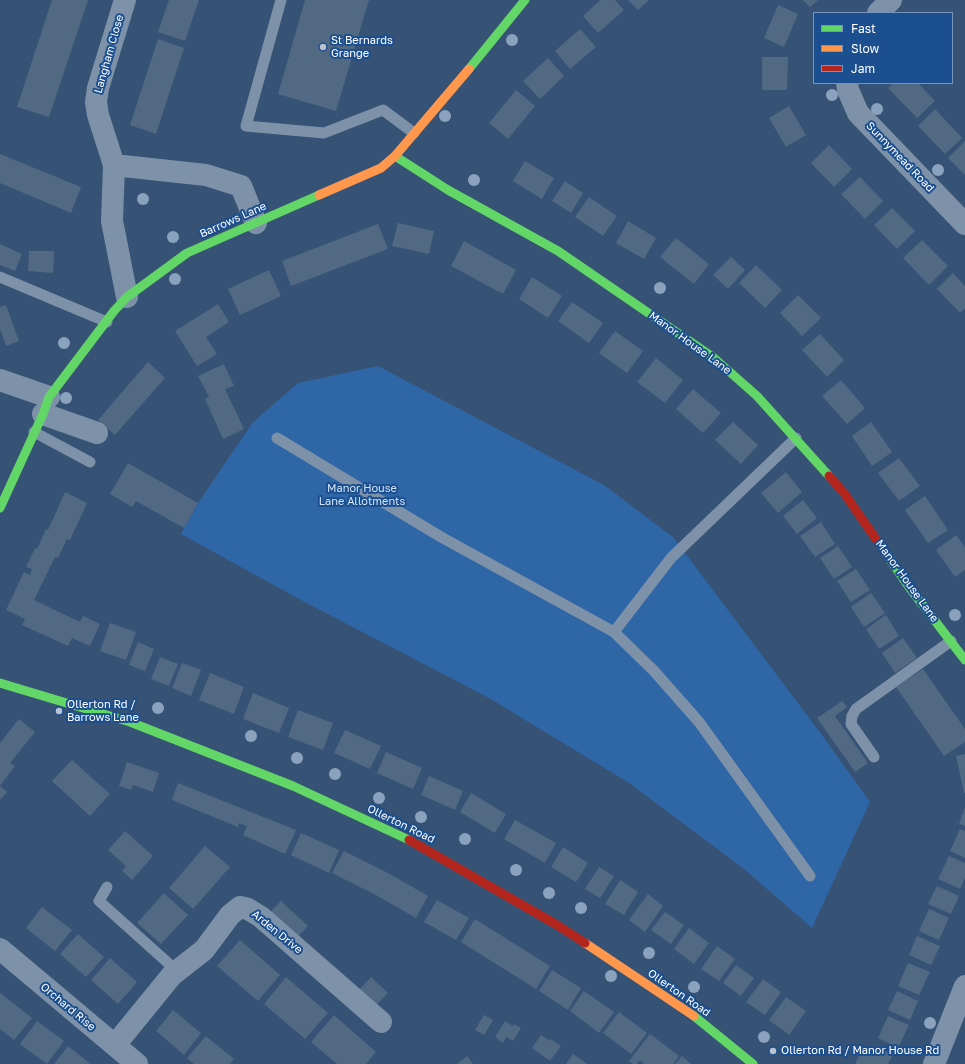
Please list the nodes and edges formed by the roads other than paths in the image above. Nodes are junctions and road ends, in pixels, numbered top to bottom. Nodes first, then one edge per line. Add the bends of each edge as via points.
1 (125, 0) edge
2 (281, 0) edge
3 (525, 0) edge
4 (891, 0) edge
5 (879, 12) edge
6 (847, 84) edge
7 (414, 133) junction
8 (395, 156) junction
9 (114, 165) junction
10 (256, 223) junction
11 (965, 224) edge
12 (0, 277) edge
13 (127, 297) junction
14 (106, 322) junction
15 (0, 380) edge
16 (42, 414) junction
17 (97, 433) dead end
18 (276, 438) dead end
19 (796, 438) junction
20 (90, 462) dead end
21 (0, 508) edge
22 (614, 632) junction
23 (951, 641) junction
24 (965, 660) edge
25 (0, 683) edge
26 (874, 757) dead end
27 (810, 876) dead end
28 (107, 887) dead end
29 (0, 949) edge
30 (177, 971) junction
31 (965, 986) edge
32 (381, 1022) dead end
33 (115, 1046) junction
34 (137, 1064) edge
35 (753, 1064) edge
36 (934, 1064) edge

1 - 9 street, Langham Close via 96,102
2 - 7 lane via 246,126 324,133 383,110
3 - 7 street, Barrows Lane
4 - 5 street
6 - 11 street, Sunnymead Road via 858,113
7 - 8 street, Barrows Lane
8 - 10 street, Barrows Lane via 381,168
8 - 19 street, Manor House Lane via 448,190 558,251 714,358 757,396
9 - 10 street via 206,175 241,186
9 - 13 street, Langham Close via 112,221
10 - 13 street, Barrows Lane via 186,253
12 - 14 lane
13 - 14 street, Barrows Lane
14 - 16 street, Barrows Lane
15 - 16 street
16 - 17 street
16 - 20 lane
16 - 21 street, Barrows Lane
18 - 22 lane via 442,537
19 - 22 lane via 671,558
19 - 23 street, Manor House Lane via 844,493 909,587
22 - 27 lane via 654,671 699,722
23 - 24 street, Manor House Lane
23 - 26 lane via 856,709 851,724
25 - 35 street, Ollerton Road via 130,722 293,786 417,844 557,925 691,1014
28 - 30 lane via 99,901
29 - 33 street, Orchard Rise
30 - 32 street, Arden Drive via 204,950 230,915 240,907 261,917
30 - 33 street, Arden Drive
31 - 36 street
33 - 34 street, Orchard Rise

